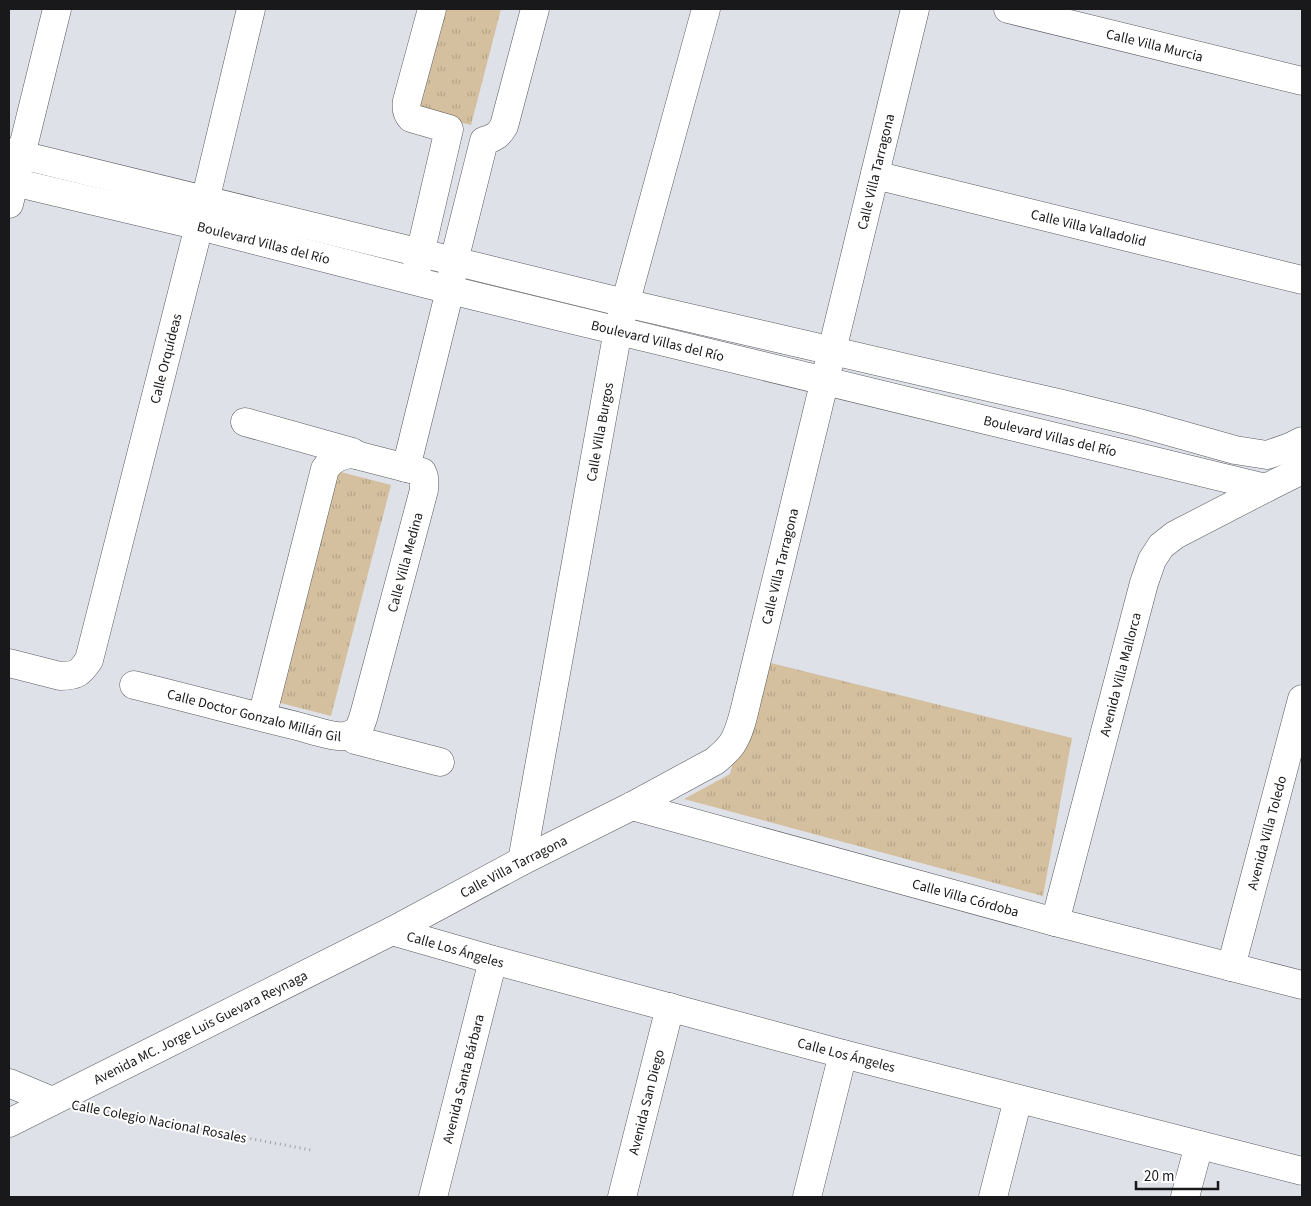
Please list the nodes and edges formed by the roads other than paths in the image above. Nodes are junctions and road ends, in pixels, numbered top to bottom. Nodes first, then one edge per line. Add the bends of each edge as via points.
1 (57, 9) edge
2 (251, 9) edge
3 (432, 9) edge
4 (535, 9) edge
5 (706, 9) edge
6 (915, 9) edge
7 (1008, 9) edge
8 (1302, 81) edge
9 (15, 154) edge
10 (875, 175) junction
11 (11, 189) edge
12 (206, 200) junction
13 (200, 226) junction
14 (420, 253) junction
15 (454, 261) junction
16 (414, 280) junction
17 (1302, 280) edge
18 (450, 290) junction
19 (625, 303) junction
20 (618, 330) junction
21 (832, 351) junction
22 (825, 380) junction
23 (245, 422) dead end
24 (1302, 440) edge
25 (358, 456) junction
26 (406, 468) junction
27 (1302, 470) edge
28 (1266, 488) junction
29 (9, 663) edge
30 (134, 684) dead end
31 (1302, 699) edge
32 (262, 717) junction
33 (358, 724) junction
34 (440, 762) dead end
35 (632, 806) junction
36 (522, 861) junction
37 (1055, 922) junction
38 (392, 931) junction
39 (492, 960) junction
40 (1231, 967) junction
41 (1302, 984) edge
42 (670, 1007) junction
43 (843, 1054) junction
44 (9, 1083) edge
45 (1018, 1099) junction
46 (52, 1101) junction
47 (9, 1123) edge
48 (1199, 1145) junction
49 (1302, 1171) edge
50 (434, 1197) edge
51 (622, 1197) edge
52 (807, 1197) edge
53 (993, 1197) edge
54 (1185, 1197) edge

1 - 9 street
2 - 12 street, Calle Orquídeas
3 - 14 street via 407,100 407,111 411,118 449,129
4 - 15 street via 504,126 498,135 484,141
5 - 19 street, Calle Villa Burgos
6 - 10 street, Calle Villa Tarragona
7 - 8 street, Calle Villa Murcia
9 - 11 street
9 - 12 street, Boulevard Villas del Río
10 - 17 street, Calle Villa Valladolid
10 - 21 street, Calle Villa Tarragona
11 - 13 street, Boulevard Villas del Río
12 - 13 street, Calle Orquídeas
12 - 14 street, Boulevard Villas del Río
13 - 16 street, Boulevard Villas del Río
13 - 29 street, Calle Orquídeas via 89,660 80,672 60,676
14 - 15 street, Boulevard Villas del Río
14 - 16 street
15 - 18 street
15 - 19 street, Boulevard Villas del Río
16 - 18 street, Boulevard Villas del Río
18 - 20 street, Boulevard Villas del Río
18 - 26 street
19 - 20 street, Calle Villa Burgos
19 - 21 street, Boulevard Villas del Río
20 - 22 street, Boulevard Villas del Río
20 - 36 street, Calle Villa Burgos
21 - 22 street, Calle Villa Tarragona
21 - 24 street, Boulevard Villas del Río via 1062,404 1235,450 1267,455
22 - 28 street, Boulevard Villas del Río
22 - 35 street, Calle Villa Tarragona via 748,696 733,742 715,761
23 - 25 street, Calle Villa Medina
25 - 26 street, Calle Villa Medina
25 - 32 street via 341,456 325,469
26 - 33 street, Calle Villa Medina via 422,472 424,490
27 - 28 street
28 - 37 street, Avenida Villa Mallorca via 1175,535 1160,546 1152,560
30 - 32 street, Calle Doctor Gonzalo Millán Gil
31 - 40 street, Avenida Villa Toledo
32 - 33 street, Calle Doctor Gonzalo Millán Gil via 342,736
33 - 34 street via 355,740
35 - 36 street, Calle Villa Tarragona
35 - 37 street, Calle Villa Córdoba
36 - 38 street, Calle Villa Tarragona
37 - 40 street, Calle Villa Córdoba
38 - 39 street, Calle Los Ángeles
38 - 46 street, Avenida MC. Jorge Luis Guevara Reynaga
39 - 42 street, Calle Los Ángeles
39 - 50 street, Avenida Santa Bárbara
40 - 41 street, Calle Villa Córdoba
42 - 43 street, Calle Los Ángeles
42 - 51 street, Avenida San Diego
43 - 45 street, Calle Los Ángeles
43 - 52 street
44 - 46 street, Calle Colegio Nacional Rosales
45 - 48 street, Calle Los Ángeles
45 - 53 street
46 - 47 street, Avenida MC. Jorge Luis Guevara Reynaga
48 - 49 street, Calle Los Ángeles
48 - 54 street

